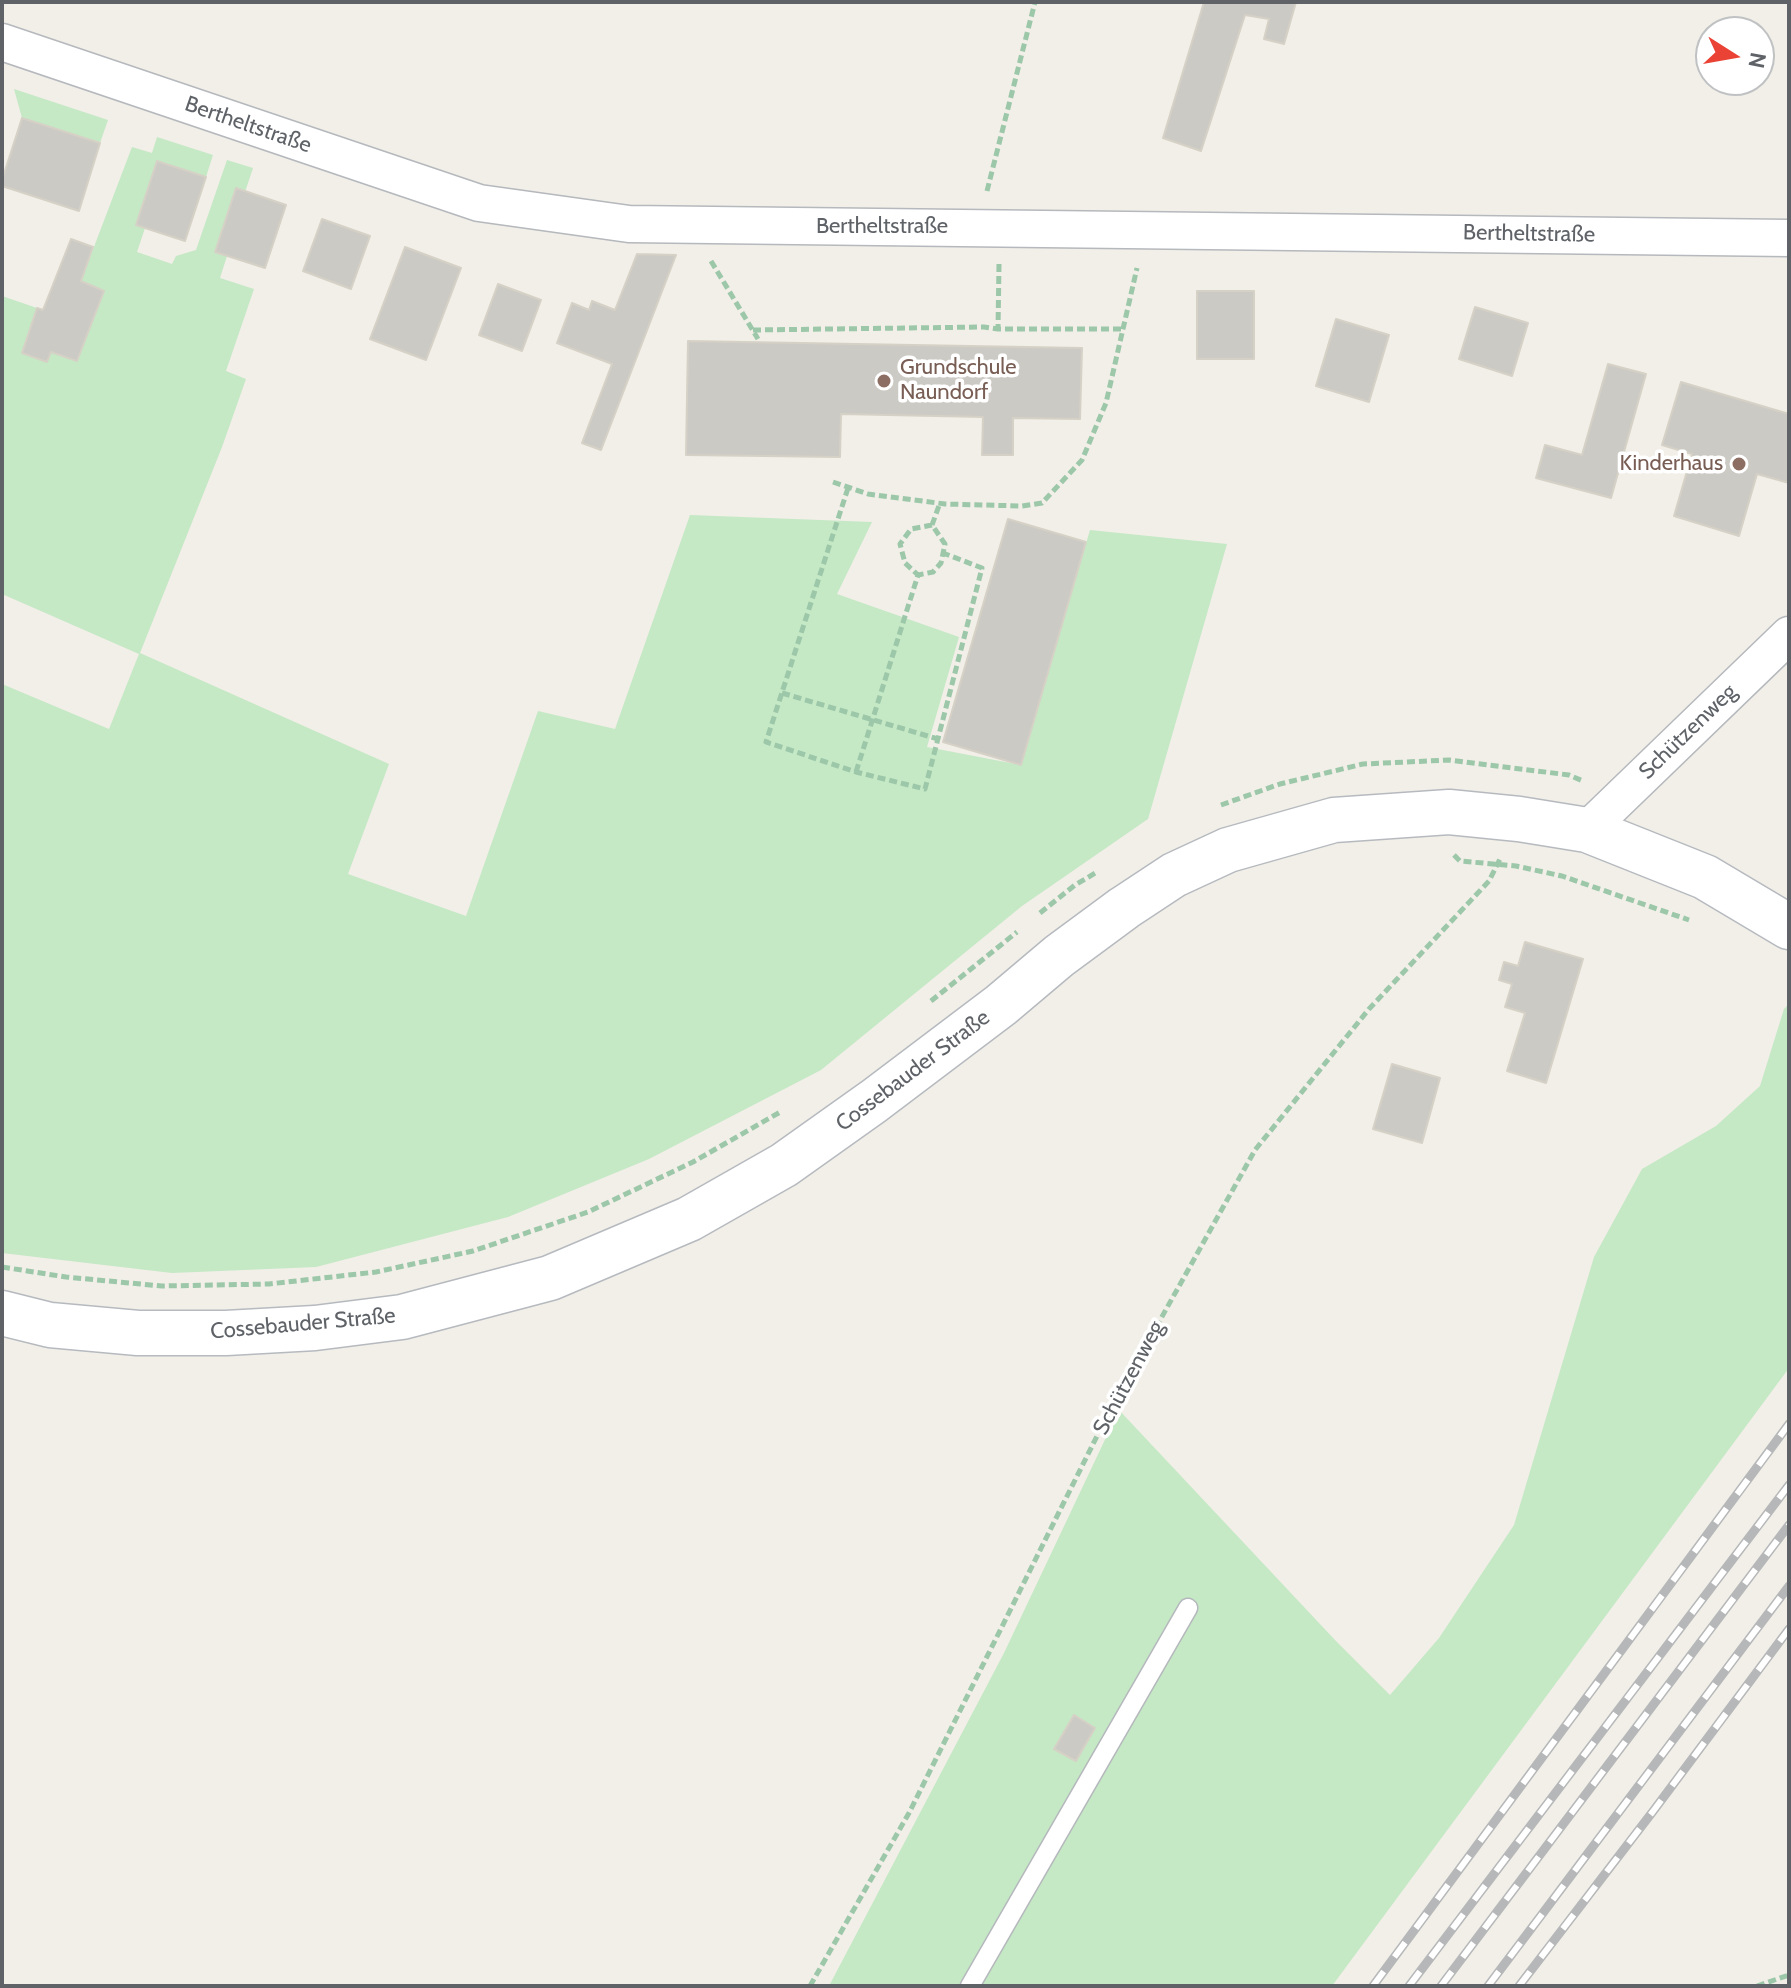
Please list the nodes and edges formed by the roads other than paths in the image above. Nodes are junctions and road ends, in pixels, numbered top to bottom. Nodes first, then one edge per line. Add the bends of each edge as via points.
1 (2, 42) edge
2 (1789, 238) edge
3 (1789, 635) edge
4 (1587, 830) junction
5 (1789, 927) edge
6 (2, 1313) edge
7 (1188, 1608) dead end
8 (970, 1986) edge

1 - 2 street, Bertheltstraße via 479,203 629,224
3 - 4 street, Schützenweg
4 - 5 street, Cossebauder Straße via 1705,877
4 - 6 street, Cossebauder Straße via 1449,812 1334,820 1228,850 1174,875 1124,908 784,1165 689,1219 550,1278 402,1317 315,1328 138,1333 50,1325
7 - 8 lane

